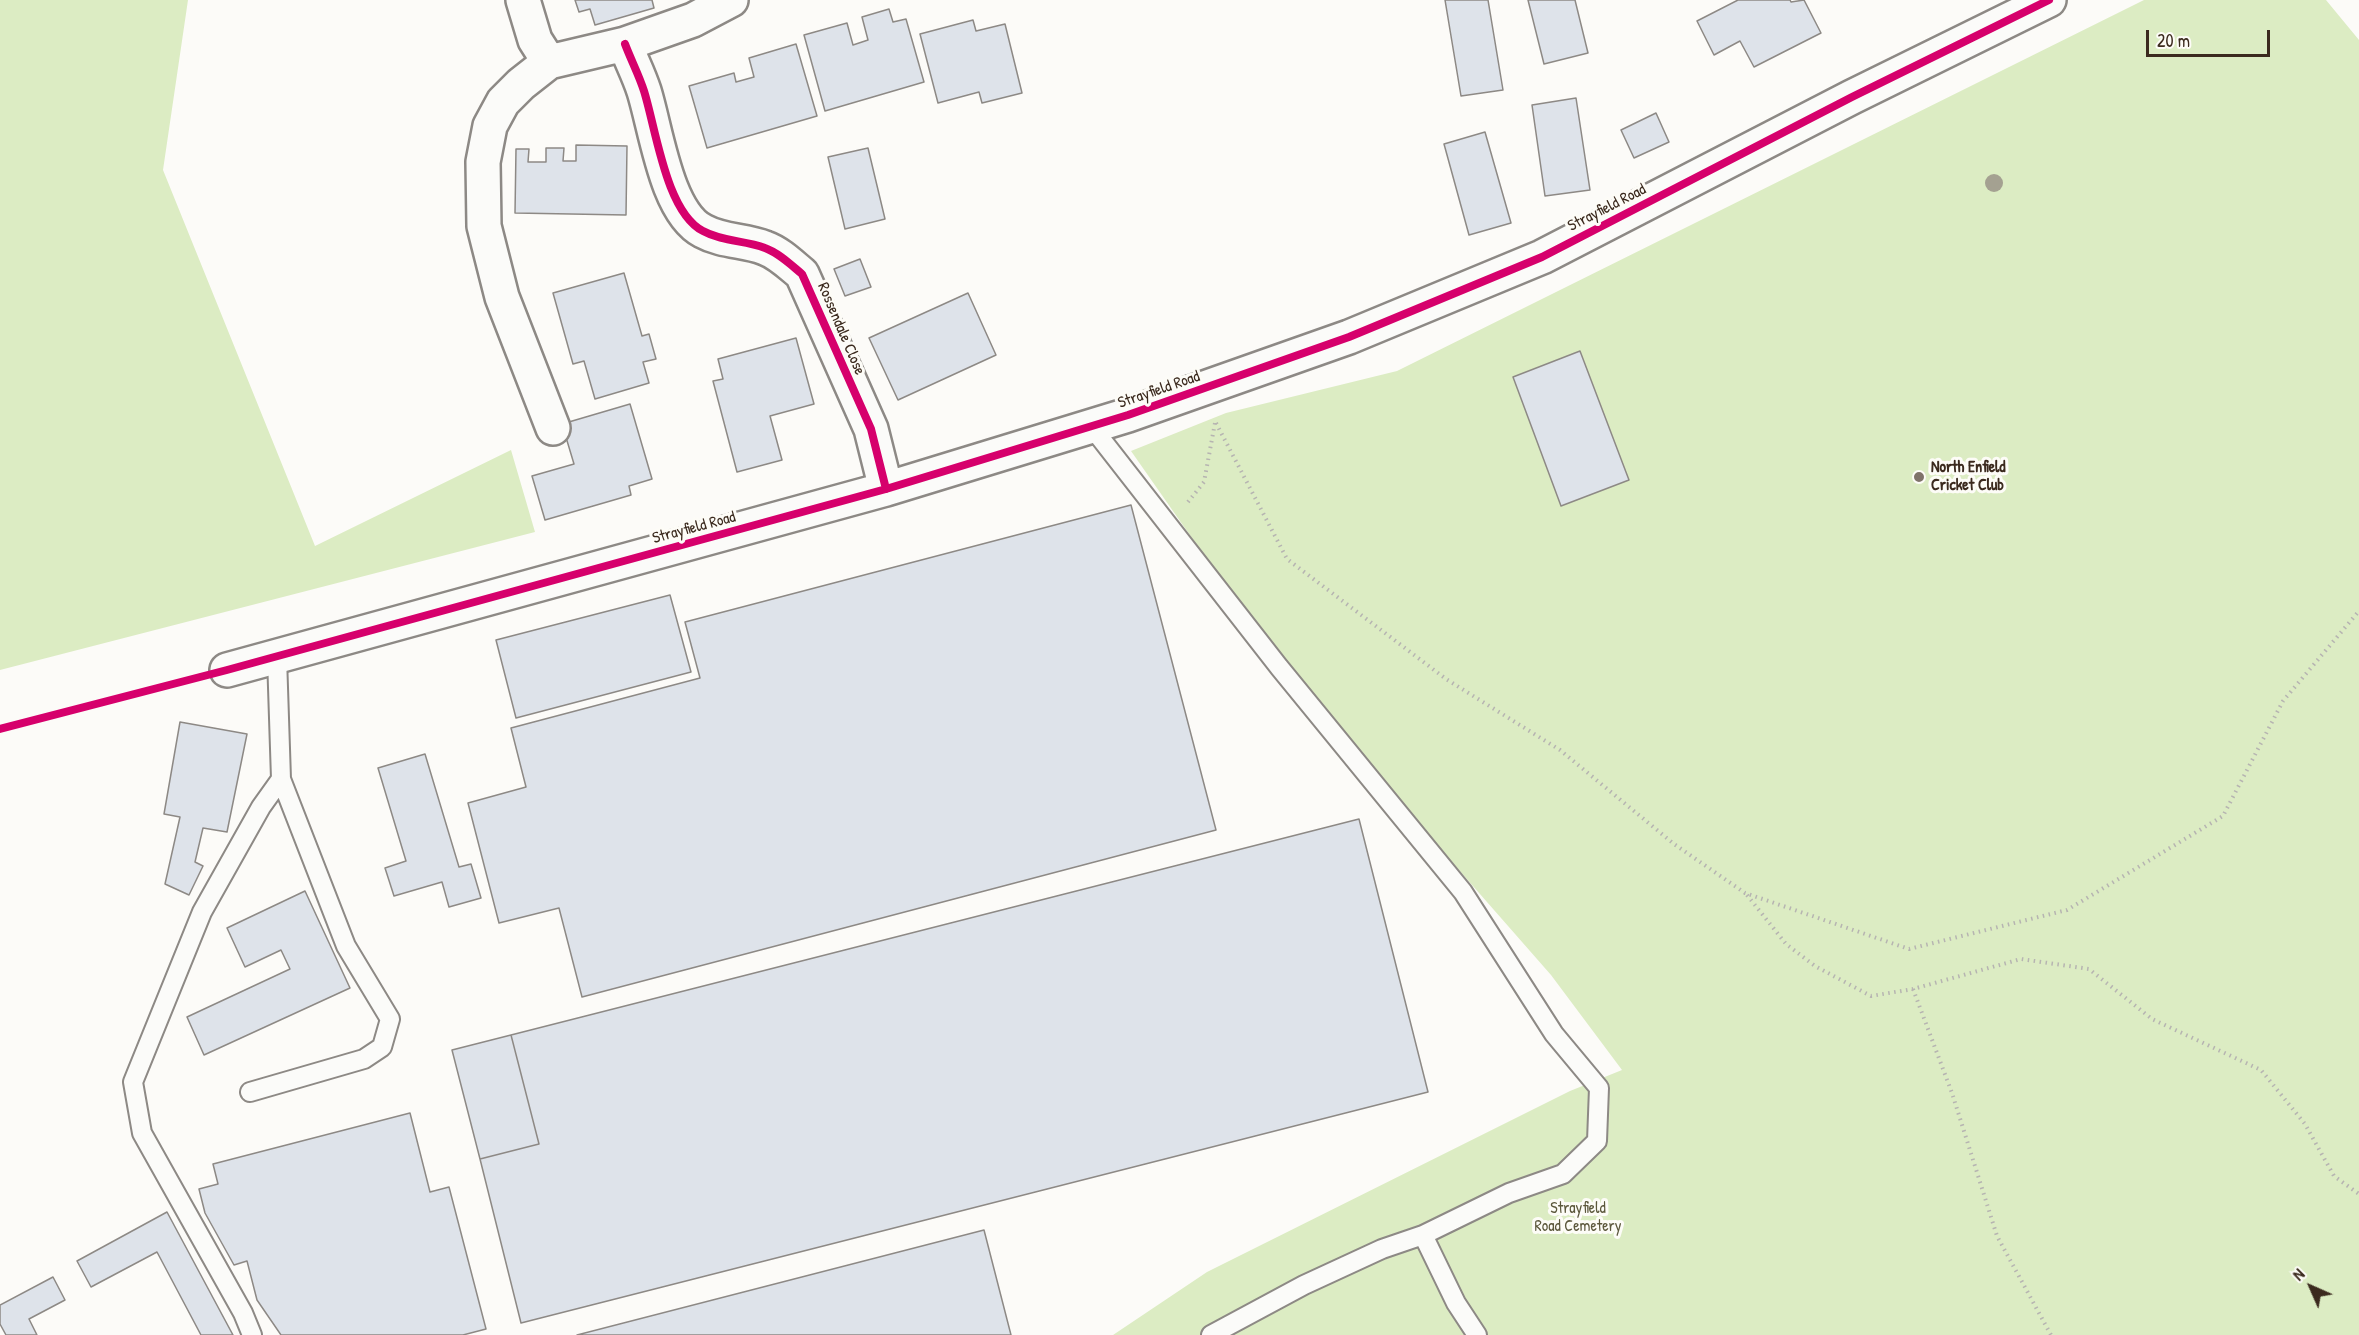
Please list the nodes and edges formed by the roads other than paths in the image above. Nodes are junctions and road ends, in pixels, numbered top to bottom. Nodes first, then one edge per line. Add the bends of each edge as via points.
1 (523, 0) edge
2 (731, 0) edge
3 (2049, 0) edge
4 (626, 44) junction
5 (549, 62) junction
6 (1091, 426) junction
7 (553, 428) dead end
8 (886, 489) junction
9 (277, 657) junction
10 (227, 670) dead end
11 (280, 779) junction
12 (250, 1092) dead end
13 (1423, 1235) junction
14 (252, 1335) edge
15 (1211, 1335) edge
16 (1477, 1335) edge

1 - 5 street via 535,40
2 - 4 street via 693,20
3 - 6 street, Strayfield Road via 1542,257 1349,337
4 - 5 street
4 - 8 street, Rossendale Close via 671,190 682,210 701,230 720,239 765,248 802,274 871,429
5 - 7 street via 503,102 490,126 483,162 484,226 502,297
6 - 8 street, Strayfield Road
6 - 13 lane via 1279,667 1463,892 1554,1034 1599,1088 1597,1141 1563,1174 1509,1193
8 - 9 street, Strayfield Road
9 - 10 street, Strayfield Road
9 - 11 lane
11 - 12 lane via 346,946 390,1019 382,1047 364,1059
11 - 14 lane via 202,912 133,1082 142,1133
13 - 15 lane via 1304,1285
13 - 16 lane via 1456,1304

